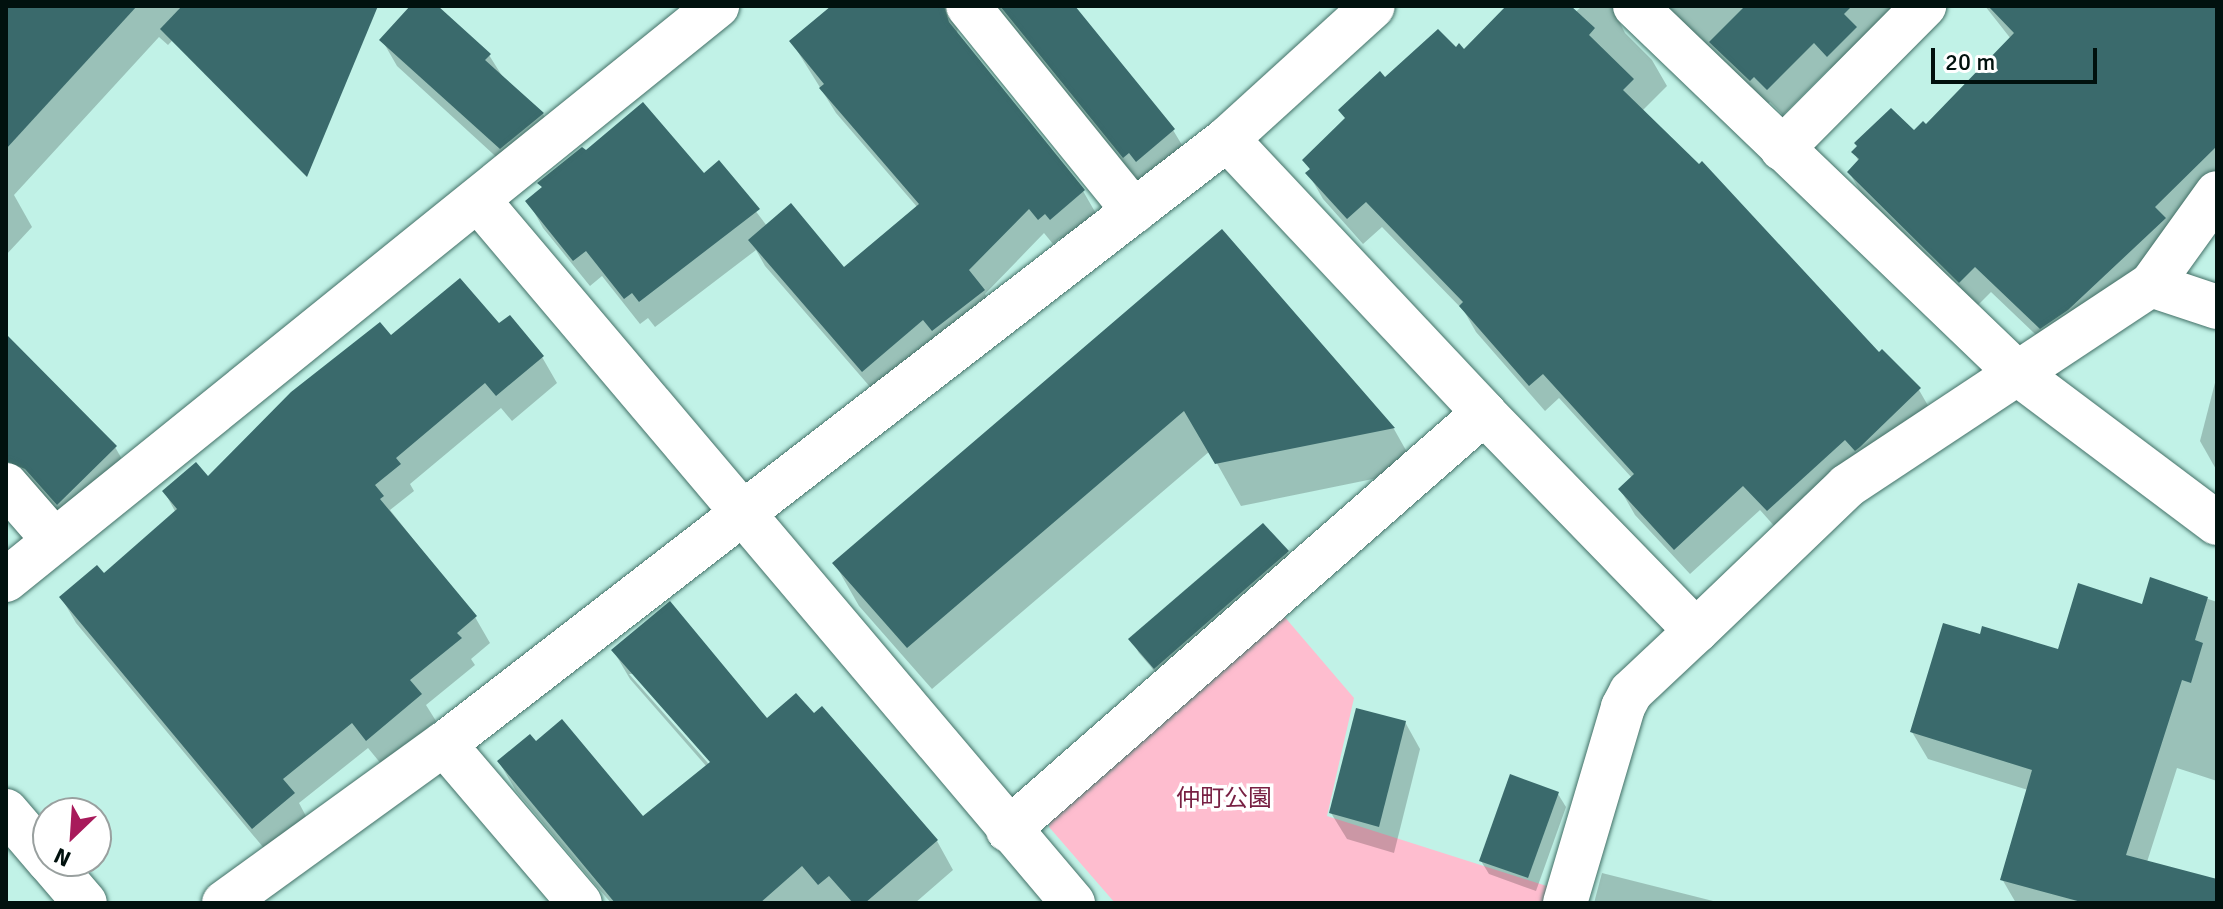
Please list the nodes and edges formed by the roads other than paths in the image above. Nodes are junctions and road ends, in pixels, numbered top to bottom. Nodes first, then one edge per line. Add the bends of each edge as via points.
1 (717, 6) edge
2 (968, 6) edge
3 (1373, 6) edge
4 (1635, 6) edge
5 (1924, 6) edge
6 (1227, 139) junction
7 (1782, 149) junction
8 (2217, 193) edge
9 (478, 200) junction
10 (1134, 211) junction
11 (2151, 285) junction
12 (2217, 307) edge
13 (2017, 373) junction
14 (1484, 413) junction
15 (6, 485) edge
16 (744, 511) junction
17 (2217, 523) edge
18 (54, 540) junction
19 (6, 580) edge
20 (1696, 631) junction
21 (444, 744) junction
22 (6, 811) edge
23 (1008, 830) junction
24 (32, 841) edge
25 (63, 877) edge
26 (85, 903) edge
27 (224, 903) edge
28 (580, 903) edge
29 (1073, 903) edge
30 (1565, 903) edge

1 - 9 street
2 - 10 street
3 - 6 street
4 - 7 street
5 - 7 street
6 - 10 street
6 - 14 street
7 - 13 street
8 - 11 street
9 - 16 street
9 - 18 street
10 - 16 street
11 - 12 street
11 - 13 street
13 - 17 street
13 - 20 street via 1847,486
14 - 20 street
14 - 23 street
15 - 18 street
16 - 21 street
16 - 23 street
18 - 19 street
20 - 30 street via 1631,692 1623,707
21 - 27 street
21 - 28 street
22 - 24 street
23 - 29 street
25 - 26 street

